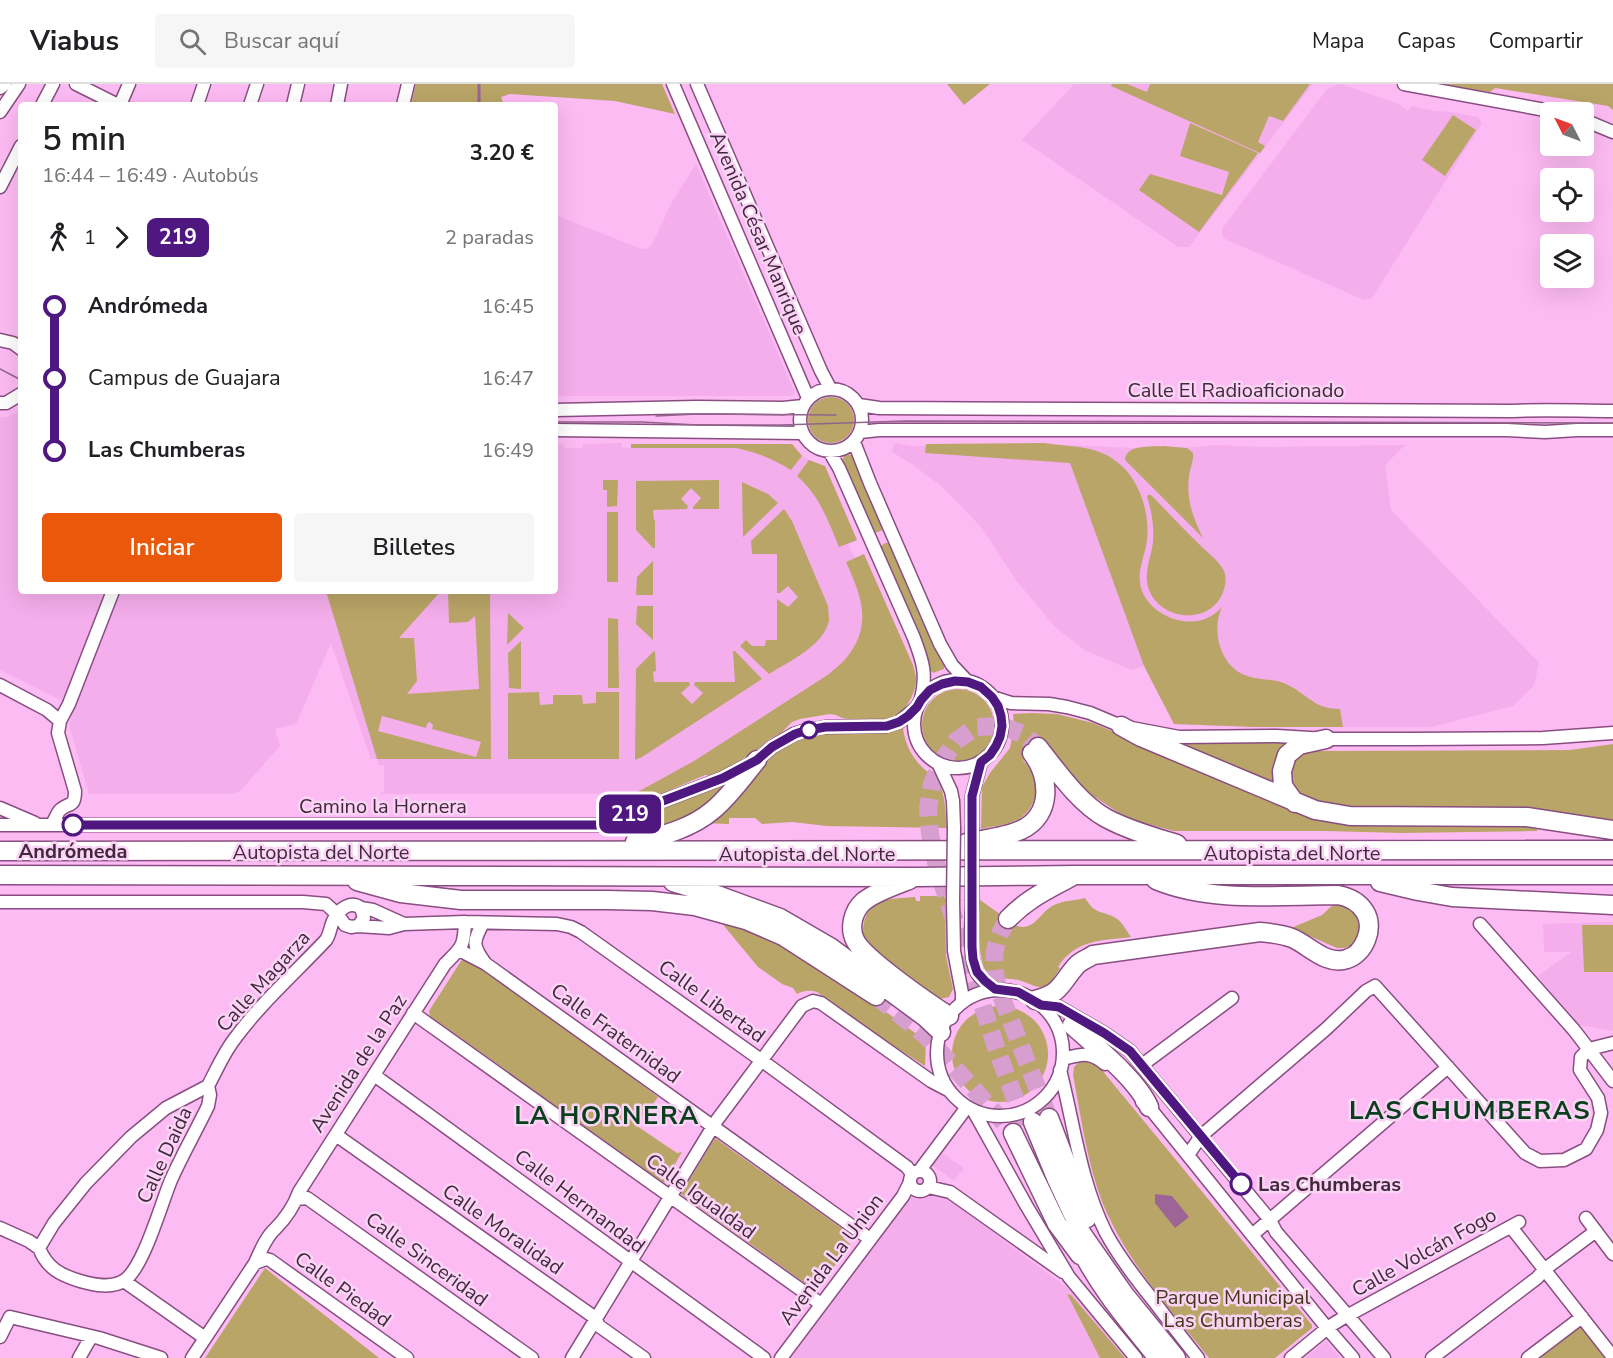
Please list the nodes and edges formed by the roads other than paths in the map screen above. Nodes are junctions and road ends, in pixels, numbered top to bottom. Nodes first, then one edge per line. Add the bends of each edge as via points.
1 (5, 84) edge
2 (19, 84) edge
3 (53, 84) edge
4 (76, 84) edge
5 (129, 84) edge
6 (204, 84) edge
7 (257, 84) edge
8 (298, 84) edge
9 (341, 84) edge
10 (408, 84) edge
11 (674, 84) edge
12 (697, 84) edge
13 (1404, 84) edge
14 (0, 88) edge
15 (44, 102) edge
16 (113, 102) edge
17 (120, 102) edge
18 (198, 102) edge
19 (251, 102) edge
20 (295, 102) edge
21 (338, 102) edge
22 (404, 102) edge
23 (1, 109) edge
24 (1540, 109) edge
25 (1594, 124) edge
26 (1613, 132) edge
27 (18, 152) edge
28 (0, 187) edge
29 (746, 195) junction
30 (726, 204) junction
31 (0, 340) edge
32 (18, 347) edge
33 (830, 388) junction
34 (18, 397) edge
35 (806, 402) junction
36 (0, 403) edge
37 (859, 405) junction
38 (558, 410) edge
39 (1613, 411) edge
40 (558, 430) edge
41 (1613, 430) edge
42 (802, 433) junction
43 (857, 437) junction
44 (829, 451) junction
45 (112, 594) edge
46 (968, 682) junction
47 (0, 685) edge
48 (992, 697) junction
49 (919, 703) junction
50 (60, 721) junction
51 (1121, 726) junction
52 (1613, 733) edge
53 (1326, 739) junction
54 (757, 760) junction
55 (981, 762) junction
56 (939, 765) junction
57 (1295, 803) junction
58 (0, 808) edge
59 (52, 824) junction
60 (0, 825) edge
61 (38, 825) junction
62 (1613, 830) edge
63 (597, 850) junction
64 (1199, 850) junction
65 (1613, 850) edge
66 (0, 851) edge
67 (927, 851) junction
68 (0, 875) edge
69 (334, 875) junction
70 (1075, 875) junction
71 (1352, 875) junction
72 (1613, 875) edge
73 (651, 876) junction
74 (1146, 876) junction
75 (918, 877) junction
76 (0, 902) edge
77 (1613, 905) edge
78 (361, 908) junction
79 (338, 915) junction
80 (1008, 919) tunnel mouth
81 (465, 922) junction
82 (483, 922) junction
83 (404, 924) junction
84 (1480, 924) dead end
85 (353, 926) junction
86 (1247, 934) junction
87 (330, 935) junction
88 (459, 950) junction
89 (486, 964) junction
90 (1063, 967) dead end
91 (995, 989) junction
92 (876, 996) tunnel mouth
93 (1232, 998) dead end
94 (1038, 1002) junction
95 (955, 1009) junction
96 (413, 1014) junction
97 (1072, 1025) dead end
98 (941, 1032) junction
99 (1613, 1043) edge
100 (1588, 1049) junction
101 (761, 1060) junction
102 (1062, 1064) junction
103 (1142, 1065) junction
104 (1448, 1067) junction
105 (374, 1075) junction
106 (1613, 1081) edge
107 (208, 1086) junction
108 (950, 1091) junction
109 (1149, 1107) junction
110 (970, 1109) junction
111 (713, 1127) junction
112 (336, 1135) junction
113 (1201, 1136) junction
114 (1188, 1155) junction
115 (914, 1176) junction
116 (670, 1198) junction
117 (297, 1199) junction
118 (1586, 1218) dead end
119 (1270, 1220) junction
120 (280, 1225) junction
121 (0, 1228) edge
122 (1596, 1231) junction
123 (1252, 1235) junction
124 (870, 1239) junction
125 (39, 1248) junction
126 (1613, 1254) edge
127 (270, 1260) junction
128 (631, 1262) junction
129 (255, 1263) junction
130 (1096, 1265) junction
131 (1545, 1269) junction
132 (1069, 1277) junction
133 (124, 1281) junction
134 (820, 1304) junction
135 (1347, 1316) junction
136 (1582, 1317) junction
137 (596, 1319) junction
138 (1327, 1328) junction
139 (91, 1336) junction
140 (0, 1337) edge
141 (205, 1338) junction
142 (1613, 1357) edge
143 (79, 1358) edge
144 (161, 1358) edge
145 (192, 1358) edge
146 (407, 1358) edge
147 (532, 1358) edge
148 (572, 1358) edge
149 (644, 1358) edge
150 (764, 1358) edge
151 (781, 1358) edge
152 (1136, 1358) edge
153 (1158, 1358) edge
154 (1176, 1358) edge
155 (1198, 1358) edge
156 (1291, 1358) edge
157 (1353, 1358) edge
158 (1384, 1358) edge
159 (1432, 1358) edge
160 (1528, 1358) edge

1 - 14 street
2 - 23 street
3 - 15 street
4 - 16 street
5 - 17 street
6 - 18 street
7 - 19 street
8 - 20 street
9 - 21 street
10 - 22 street
11 - 30 street, Avenida César Manrique
12 - 29 street, Avenida César Manrique
13 - 24 street
25 - 26 street
27 - 28 street
29 - 30 street
29 - 33 street, Avenida César Manrique
30 - 35 street, Avenida César Manrique
31 - 32 street
33 - 35 street via 818,391
33 - 37 street via 847,392
34 - 36 street
35 - 38 street via 783,408
35 - 42 street via 800,415
37 - 39 street, Calle El Radioaficionado
37 - 43 street via 862,416
40 - 42 street
41 - 43 street, Calle El Radioaficionado via 879,430
42 - 44 street via 813,446
43 - 44 street via 842,449
43 - 46 street via 870,483 940,644
44 - 49 street via 923,662 925,682
45 - 50 street
46 - 48 street
46 - 49 street via 942,684 930,690
47 - 50 street
48 - 51 street via 1011,703 1067,707
48 - 55 street via 1001,716 1000,737
49 - 54 street, Camino la Hornera via 899,722 887,726 804,731 786,738
49 - 56 street via 914,724 916,741
50 - 59 street via 58,733 75,799 60,810
51 - 53 street via 1179,737
51 - 57 highway
52 - 53 street via 1543,738
53 - 57 highway via 1299,745 1287,755 1283,786
54 - 59 street, Camino la Hornera via 703,786 600,825
54 - 63 highway via 736,787 697,820 662,837
55 - 56 street via 968,767
55 - 91 street, bridge via 972,796 973,959 977,972
56 - 95 street, bridge via 953,801 954,951 962,993
57 - 62 highway via 1350,816 1527,817
58 - 61 street, Camino la Hornera
59 - 61 street, Camino la Hornera
60 - 61 street
63 - 66 highway, Autopista del Norte
63 - 67 highway, Autopista del Norte
64 - 65 highway, Autopista del Norte
64 - 67 highway, Autopista del Norte
64 - 67 highway via 1147,836 1106,818 1075,793 1034,749 1046,789 1043,807 1033,822 1004,835
68 - 69 highway, Autopista del Norte
69 - 73 highway, Autopista del Norte
69 - 92 highway via 401,893 461,900 652,901 695,906 746,920 783,936
70 - 74 highway, Autopista del Norte
70 - 75 highway, Autopista del Norte
70 - 80 highway via 1036,895
71 - 72 highway, Autopista del Norte
71 - 74 highway, Autopista del Norte
71 - 77 highway via 1452,897
73 - 75 highway, Autopista del Norte
73 - 98 highway via 780,918 830,947
74 - 86 highway via 1194,892 1338,895 1357,903 1366,913 1368,925 1364,944 1355,956 1344,960 1320,955 1283,935
75 - 95 highway via 864,901 853,920 854,939 873,960 932,1005
76 - 79 street via 303,902 326,904
78 - 79 street via 351,904
78 - 83 street
78 - 85 street via 364,918
79 - 85 street
79 - 87 street, Calle Magarza
81 - 82 street, Calle Libertad
81 - 83 street, Calle Libertad
81 - 88 street, Avenida de la Paz via 465,940
82 - 89 street via 474,944
82 - 101 street, Calle Libertad via 571,927
83 - 85 street, Calle Libertad via 389,928
84 - 100 street
85 - 87 street, Calle Magarza
86 - 90 highway via 1185,932 1091,946
86 - 94 highway via 1093,955 1078,964 1059,989
87 - 107 street, Calle Magarza via 236,1037
88 - 89 street, Calle Fraternidad
88 - 96 street, Avenida de la Paz via 445,964
89 - 111 street, Calle Fraternidad
91 - 94 street via 1018,992
91 - 95 street via 976,994
93 - 103 street
94 - 102 street via 1060,1035
94 - 103 street via 1059,1007 1104,1033
95 - 98 street
96 - 105 street, Avenida de la Paz
96 - 116 street, Calle Igualdad
97 - 109 highway via 1117,1065
98 - 108 street via 937,1050 939,1070
99 - 100 street
100 - 104 street via 1581,1057 1580,1070 1598,1098 1601,1113 1586,1149 1564,1160 1540,1161 1525,1153
100 - 106 street
101 - 108 street via 802,1006 813,1001
101 - 111 street
101 - 115 street, Calle Libertad
102 - 109 street via 1085,1054 1093,1055
102 - 110 street via 1053,1087 1025,1111 988,1115
102 - 155 street via 1078,1155 1106,1233 1126,1266
103 - 113 street
104 - 113 street via 1375,986
104 - 119 street
105 - 112 street, Avenida de la Paz
105 - 128 street, Calle Hermandad
107 - 125 street, Calle Daida via 166,1108 131,1137 86,1183
107 - 133 street, Calle Daida via 208,1106 171,1180 139,1262
108 - 110 street
109 - 114 street
110 - 115 street, Avenida La Union
110 - 132 street
111 - 116 street
111 - 124 street, Calle Fraternidad
112 - 117 street, Avenida de la Paz
112 - 137 street, Calle Moralidad
113 - 114 street
113 - 119 street
114 - 123 street
115 - 124 street, Avenida La Union
115 - 132 street via 912,1187 917,1191 928,1187 950,1192
116 - 128 street
116 - 134 street, Calle Igualdad
117 - 120 street, Avenida de la Paz
117 - 147 street, Calle Sinceridad via 307,1198
118 - 122 street
119 - 123 street
119 - 135 street
120 - 127 street, Avenida de la Paz via 268,1249
120 - 129 street, Avenida de la Paz
121 - 125 street
122 - 126 street
122 - 131 street
123 - 138 street
124 - 134 street, Avenida La Union
125 - 133 street via 54,1270 80,1281 108,1286
127 - 129 street, Calle Piedad
127 - 146 street, Calle Piedad
128 - 137 street
128 - 150 street, Calle Hermandad
129 - 141 street, Avenida de la Paz
130 - 130 highway via 1054,1193 1030,1125
130 - 153 highway via 1113,1302
130 - 154 highway
131 - 135 street, Calle Volcán Fogo via 1515,1224
131 - 136 street
131 - 159 street
132 - 152 street
133 - 141 street
134 - 151 street, Avenida La Union
135 - 138 street, Calle Volcán Fogo
135 - 158 street
136 - 142 street
136 - 160 street
137 - 148 street
137 - 149 street, Calle Moralidad via 599,1326
138 - 156 street, Calle Volcán Fogo
138 - 157 street
139 - 140 street via 10,1317
139 - 143 street
139 - 144 street
141 - 145 street, Avenida de la Paz

